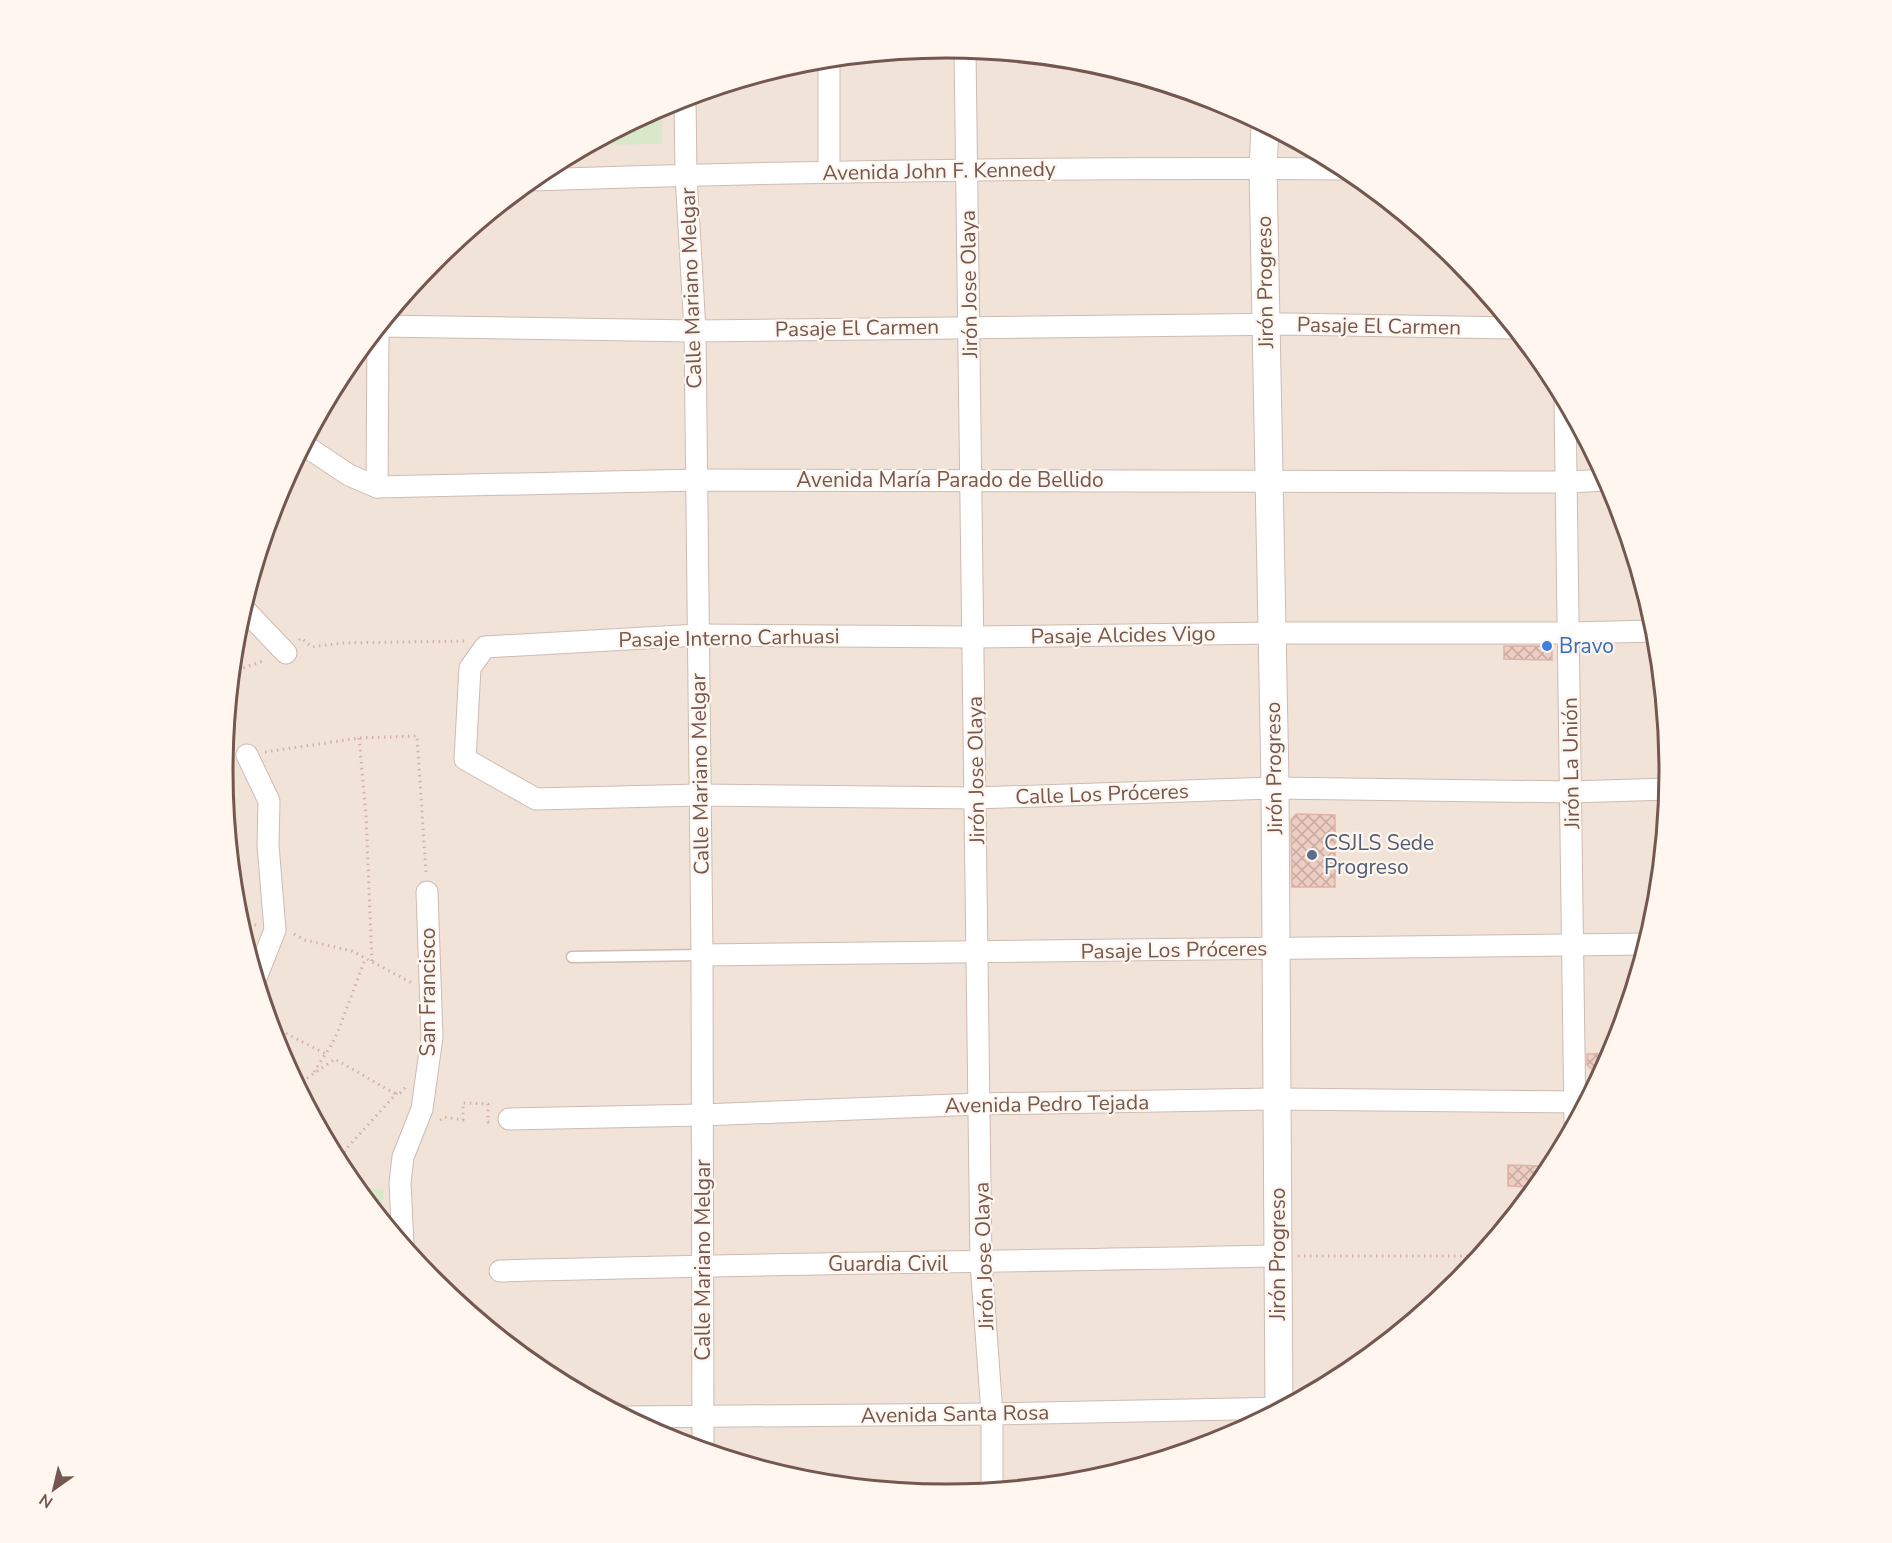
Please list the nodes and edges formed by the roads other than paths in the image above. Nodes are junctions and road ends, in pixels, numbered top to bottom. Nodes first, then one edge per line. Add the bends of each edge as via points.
1 (965, 59) edge
2 (829, 69) edge
3 (685, 108) edge
4 (1265, 134) edge
5 (1263, 169) junction
6 (966, 170) junction
7 (1327, 170) edge
8 (829, 172) junction
9 (686, 175) junction
10 (549, 179) edge
11 (1266, 325) junction
12 (970, 327) junction
13 (387, 328) edge
14 (1504, 328) edge
15 (695, 331) junction
16 (379, 339) edge
17 (1566, 420) edge
18 (311, 449) edge
19 (697, 480) junction
20 (972, 480) junction
21 (1269, 480) junction
22 (1596, 481) edge
23 (1568, 482) junction
24 (377, 487) junction
25 (251, 616) edge
26 (1645, 631) edge
27 (1272, 633) junction
28 (1569, 633) junction
29 (698, 635) junction
30 (974, 637) junction
31 (286, 653) road end
32 (247, 754) road end
33 (1275, 788) junction
34 (1658, 789) edge
35 (1571, 792) junction
36 (700, 795) junction
37 (976, 798) junction
38 (536, 799) joint
39 (427, 892) road end
40 (1638, 944) edge
41 (1573, 946) junction
42 (1276, 949) junction
43 (978, 952) junction
44 (702, 955) junction
45 (572, 957) dead end
46 (260, 967) edge
47 (1278, 1099) junction
48 (1578, 1101) edge
49 (980, 1104) junction
50 (1573, 1109) edge
51 (702, 1115) junction
52 (502, 1120) road end
53 (402, 1233) edge
54 (1276, 1256) junction
55 (981, 1263) junction
56 (702, 1265) junction
57 (500, 1271) dead end
58 (1280, 1401) edge
59 (1266, 1408) edge
60 (992, 1414) junction
61 (704, 1416) junction
62 (644, 1417) edge
63 (703, 1442) edge
64 (992, 1483) edge

1 - 6 street, Jirón Jose Olaya
2 - 8 street
3 - 9 street, Calle Mariano Melgar
4 - 5 street, Jirón Progreso
5 - 6 street, Avenida John F. Kennedy
5 - 7 street, Avenida John F. Kennedy
5 - 11 street, Jirón Progreso
6 - 8 street, Avenida John F. Kennedy
6 - 12 street, Jirón Jose Olaya
8 - 9 street, Avenida John F. Kennedy
9 - 10 street, Avenida John F. Kennedy
9 - 15 street, Calle Mariano Melgar
11 - 12 street, Pasaje El Carmen
11 - 14 street, Pasaje El Carmen
11 - 21 street, Jirón Progreso
12 - 15 street, Pasaje El Carmen
12 - 20 street, Jirón Jose Olaya
13 - 15 street, Pasaje El Carmen
15 - 19 street, Calle Mariano Melgar
16 - 24 street
17 - 23 street, Jirón La Unión
18 - 24 street, Avenida María Parado de Bellido via 349,475
19 - 20 street, Avenida María Parado de Bellido
19 - 24 street, Avenida María Parado de Bellido
19 - 29 street, Calle Mariano Melgar
20 - 21 street, Avenida María Parado de Bellido
20 - 30 street, Jirón Jose Olaya
21 - 23 street, Avenida María Parado de Bellido
21 - 27 street, Jirón Progreso
22 - 23 street, Avenida María Parado de Bellido
23 - 28 street, Jirón La Unión
25 - 31 street
26 - 28 street
27 - 28 street
27 - 30 street, Pasaje Alcides Vigo
27 - 33 street, Jirón Progreso
28 - 35 street, Jirón La Unión
29 - 30 street, Pasaje Interno Carhuasi
29 - 36 street, Calle Mariano Melgar
29 - 38 street, Pasaje Interno Carhuasi via 485,647 470,669 465,759
30 - 37 street, Jirón Jose Olaya
32 - 46 street via 269,801 268,845 275,927
33 - 35 street, Calle Los Próceres
33 - 37 street, Calle Los Próceres
33 - 42 street, Jirón Progreso
34 - 35 street, Calle Los Próceres
35 - 41 street, Jirón La Unión
36 - 37 street, Calle Los Próceres
36 - 38 street, Calle Los Próceres
36 - 44 street, Calle Mariano Melgar
37 - 43 street, Jirón Jose Olaya
39 - 53 street, San Francisco via 432,1037 422,1109 403,1157
40 - 41 street, Pasaje Los Próceres
41 - 42 street, Pasaje Los Próceres
41 - 48 street, Jirón La Unión
42 - 43 street, Pasaje Los Próceres
42 - 47 street, Jirón Progreso
43 - 44 street, Pasaje Los Próceres
43 - 49 street, Jirón Jose Olaya
44 - 45 lane
44 - 51 street, Calle Mariano Melgar
47 - 49 street, Avenida Pedro Tejada
47 - 50 street, Avenida Pedro Tejada
47 - 54 street, Jirón Progreso
49 - 51 street, Avenida Pedro Tejada
49 - 55 street, Jirón Jose Olaya
51 - 52 street, Avenida Pedro Tejada
51 - 56 street, Calle Mariano Melgar
54 - 55 street, Guardia Civil
54 - 58 street, Jirón Progreso
55 - 56 street, Guardia Civil
55 - 60 street, Jirón Jose Olaya
56 - 57 street, Guardia Civil
56 - 61 street, Calle Mariano Melgar
59 - 60 street, Avenida Santa Rosa
60 - 61 street, Avenida Santa Rosa
60 - 64 street, Jirón Jose Olaya
61 - 62 street, Avenida Santa Rosa
61 - 63 street, Calle Mariano Melgar

